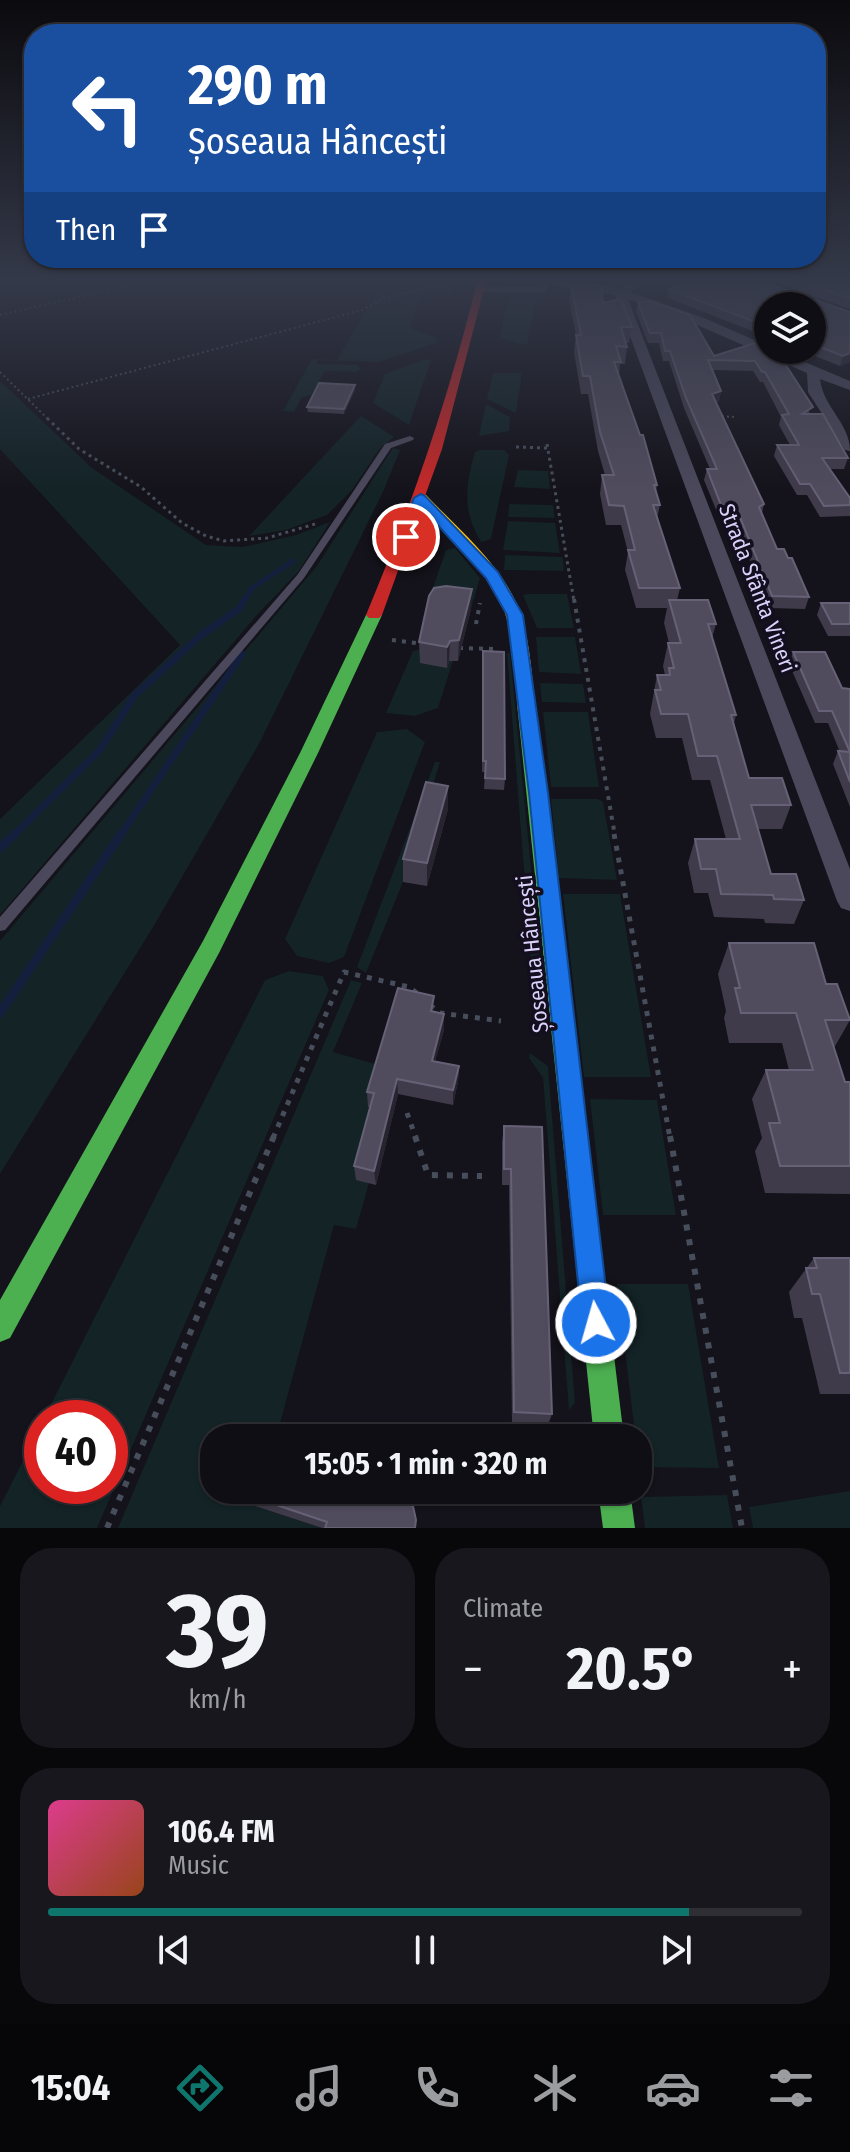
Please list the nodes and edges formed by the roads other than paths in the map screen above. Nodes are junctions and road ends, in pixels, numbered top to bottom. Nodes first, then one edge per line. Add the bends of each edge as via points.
1 (465, 349) edge
2 (641, 349) edge
3 (758, 349) edge
4 (813, 372) junction
5 (850, 386) edge
6 (410, 438) dead end
7 (850, 447) edge
8 (421, 498) junction
9 (850, 901) edge
10 (0, 926) edge
11 (0, 1328) edge
12 (607, 1424) edge
13 (616, 1504) edge
14 (619, 1528) edge

1 - 8 main road
2 - 9 street, Strada Sfânta Vineri
3 - 4 street
4 - 5 street
4 - 7 street via 815,392
6 - 10 lane via 388,446 301,576
8 - 11 main road via 364,637 205,960
8 - 12 main road, Șoseaua Hâncești via 492,576 515,615
13 - 14 main road

